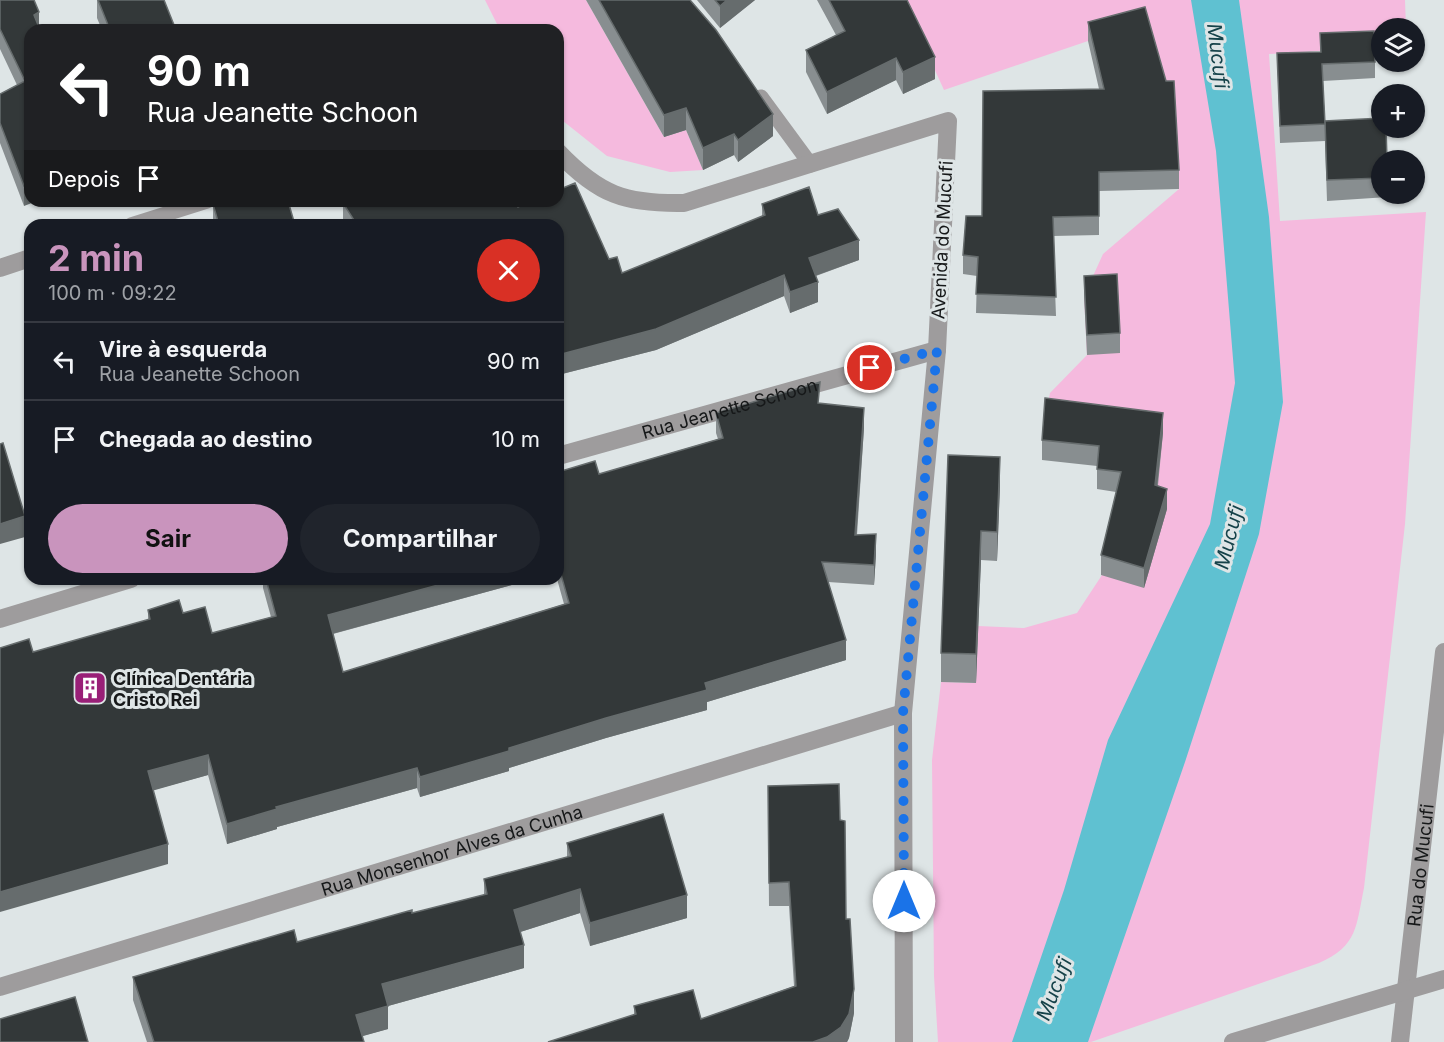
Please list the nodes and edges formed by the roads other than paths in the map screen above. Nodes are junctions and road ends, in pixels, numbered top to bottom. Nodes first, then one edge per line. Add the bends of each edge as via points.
1 (749, 81) edge
2 (564, 158) edge
3 (810, 165) junction
4 (188, 207) edge
5 (150, 219) edge
6 (24, 260) edge
7 (0, 268) edge
8 (937, 350) junction
9 (564, 454) edge
10 (111, 585) edge
11 (0, 619) edge
12 (1444, 652) edge
13 (903, 713) junction
14 (1444, 979) edge
15 (0, 987) edge
16 (1404, 991) junction
17 (904, 1042) edge
18 (1233, 1042) edge
19 (1400, 1042) edge

1 - 3 lane
2 - 3 street via 579,174 610,194 648,203 684,203
3 - 8 street, Avenida do Mucufi via 948,121
4 - 5 lane
6 - 7 street
8 - 9 street, Rua Jeanette Schoon
8 - 13 street, Avenida do Mucufi
10 - 11 street
12 - 16 street, Rua do Mucufi
13 - 15 street, Rua Monsenhor Alves da Cunha
13 - 17 street, Avenida do Mucufi
14 - 16 street
16 - 18 street
16 - 19 street, Rua do Mucufi

